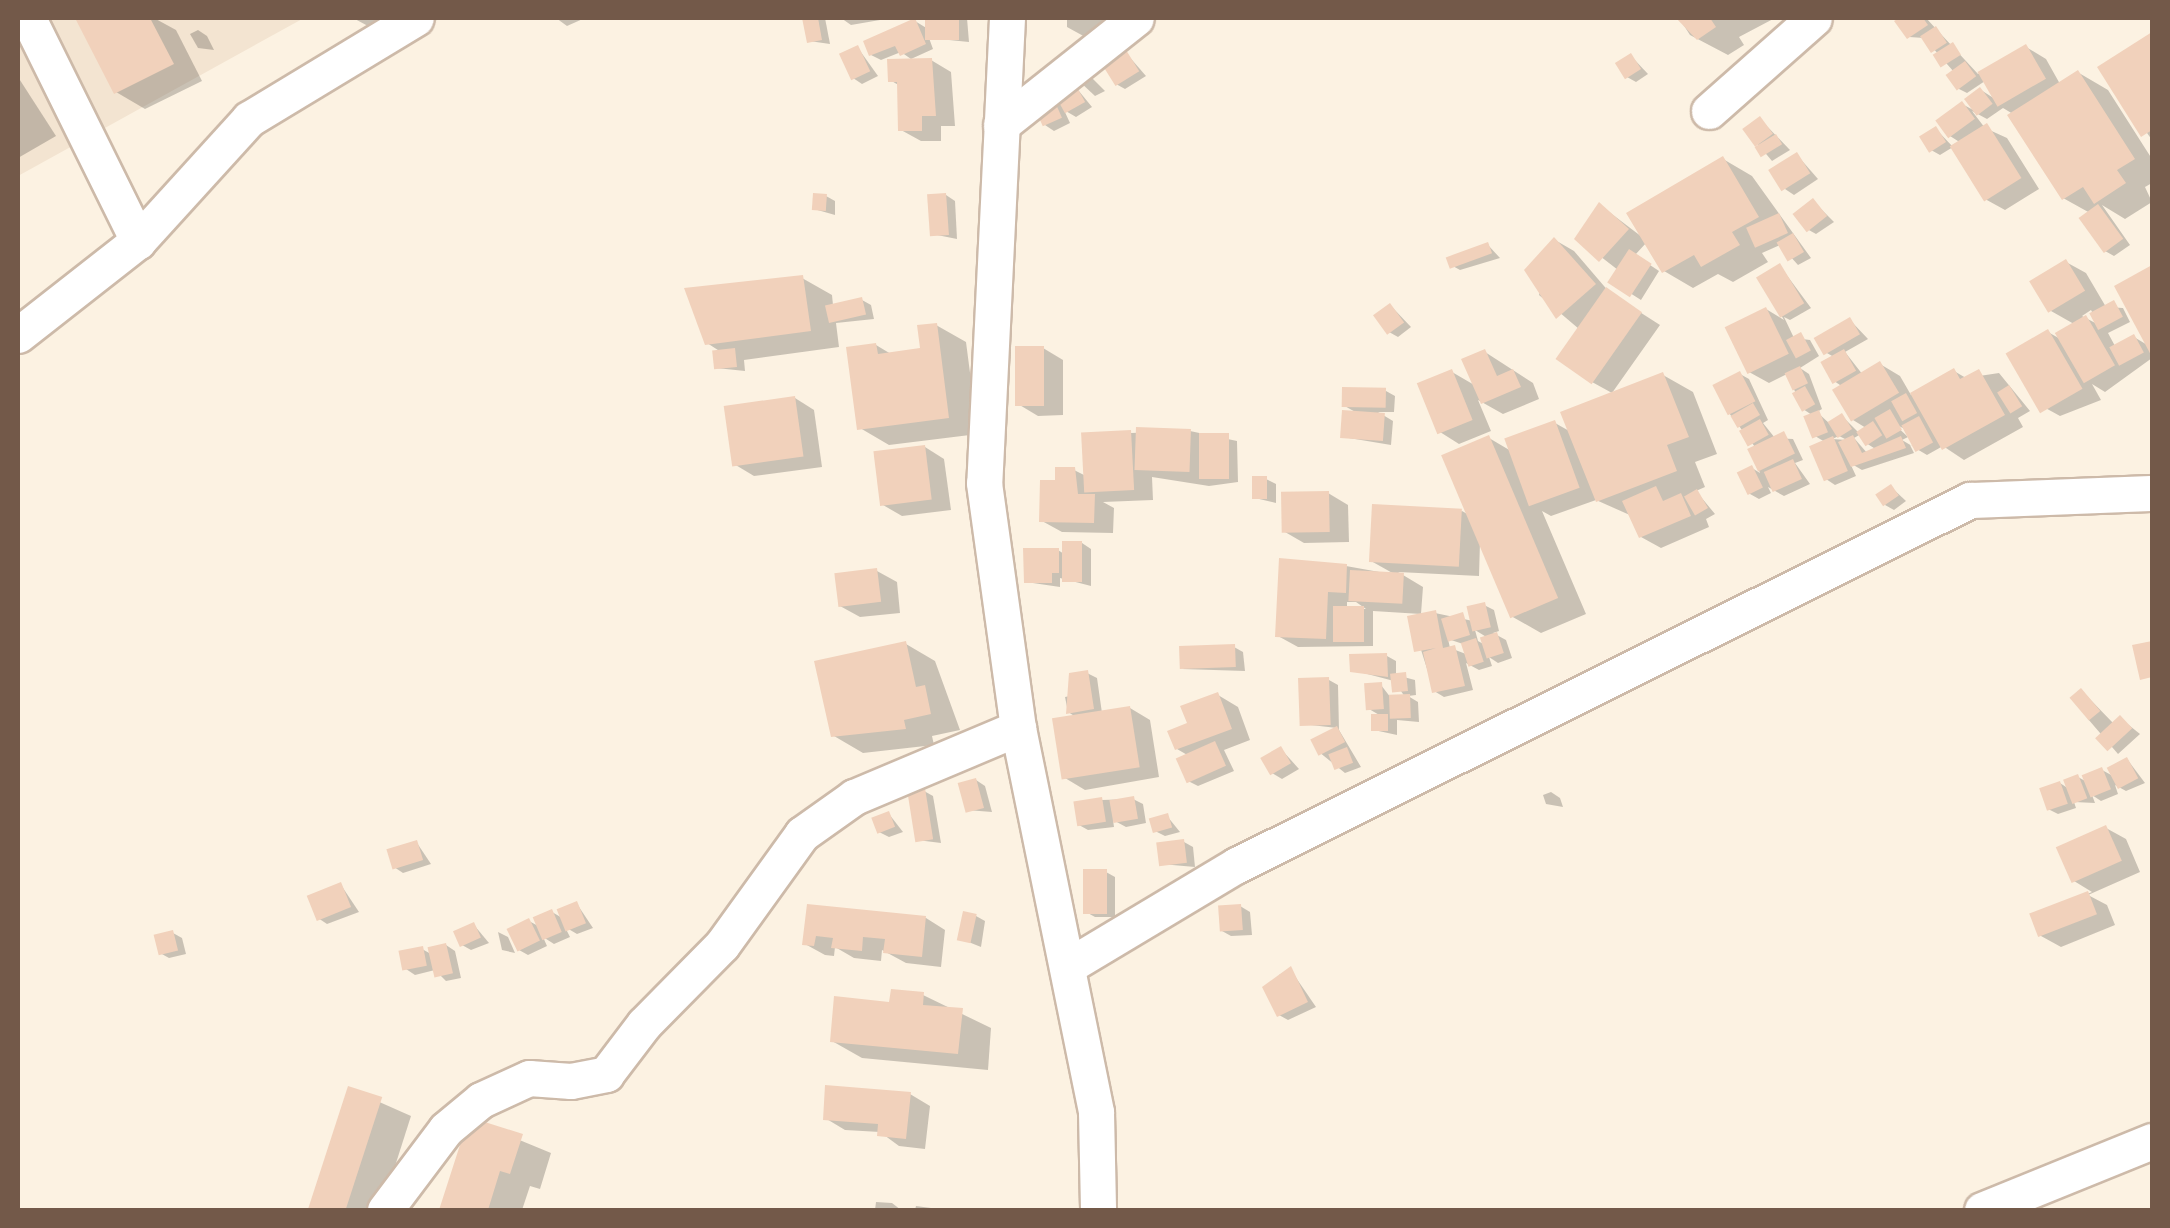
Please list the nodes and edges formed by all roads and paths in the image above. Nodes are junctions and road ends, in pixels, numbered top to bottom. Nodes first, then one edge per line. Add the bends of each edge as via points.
1 (28, 18) edge
2 (416, 18) edge
3 (1007, 18) edge
4 (1136, 18) edge
5 (1814, 18) edge
6 (1709, 111) dead end
7 (1001, 125) junction
8 (138, 241) junction
9 (18, 335) edge
10 (2152, 493) edge
11 (1018, 728) junction
12 (1068, 966) junction
13 (2152, 1141) edge
14 (385, 1210) edge
15 (1098, 1210) edge
16 (1982, 1210) edge

1 - 8 street
2 - 8 street via 249,119
3 - 7 street
4 - 7 street
5 - 6 street
7 - 11 street via 984,483
8 - 9 street
10 - 12 street via 1970,500 1237,865
11 - 12 street
11 - 14 street via 854,797 802,834 722,945 644,1024 606,1074 570,1082 530,1078 481,1100 446,1129
12 - 15 street via 1096,1112
13 - 16 street

